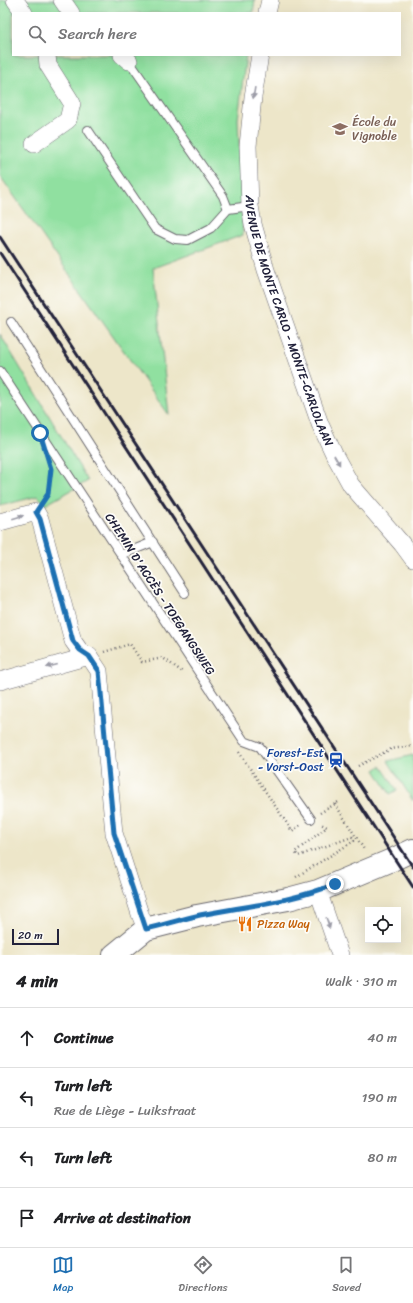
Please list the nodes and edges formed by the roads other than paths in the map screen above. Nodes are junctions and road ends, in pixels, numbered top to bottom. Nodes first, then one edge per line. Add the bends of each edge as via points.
1 (15, 0) edge
2 (62, 0) edge
3 (270, 0) edge
4 (23, 12) edge
5 (70, 12) edge
6 (267, 12) edge
7 (47, 56) edge
8 (260, 56) edge
9 (125, 58) edge
10 (88, 130) dead end
11 (34, 144) dead end
12 (250, 206) junction
13 (228, 209) junction
14 (11, 322) dead end
15 (0, 371) edge
16 (0, 522) edge
17 (153, 542) junction
18 (120, 555) junction
19 (413, 559) edge
20 (185, 593) dead end
21 (89, 656) junction
22 (0, 681) edge
23 (312, 819) road end
24 (413, 850) edge
25 (318, 891) junction
26 (146, 929) junction
27 (114, 955) edge
28 (340, 955) edge

1 - 4 street
2 - 5 street
3 - 6 street
7 - 11 street via 48,65 72,103 68,120
8 -> 12 street, AVENUE DE MONTE CARLO - MONTE-CARLOLAAN via 248,146
9 - 13 lane via 223,196
10 - 13 lane via 155,229 175,239 188,240 211,228
12 - 13 lane
12 -> 19 street, AVENUE DE MONTE CARLO - MONTE-CARLOLAAN via 266,270 320,424 351,485
14 - 17 lane
15 - 18 lane, CHEMIN D'ACCÈS - TOEGANGSWEG
16 -> 21 street via 36,512 73,641
17 - 18 lane
17 - 20 lane
18 - 23 lane, CHEMIN D'ACCÈS - TOEGANGSWEG via 244,741 260,747
21 -> 22 street
21 - 26 street via 99,671 114,833
24 - 25 street
25 - 26 street
25 -> 28 street
26 - 27 street

